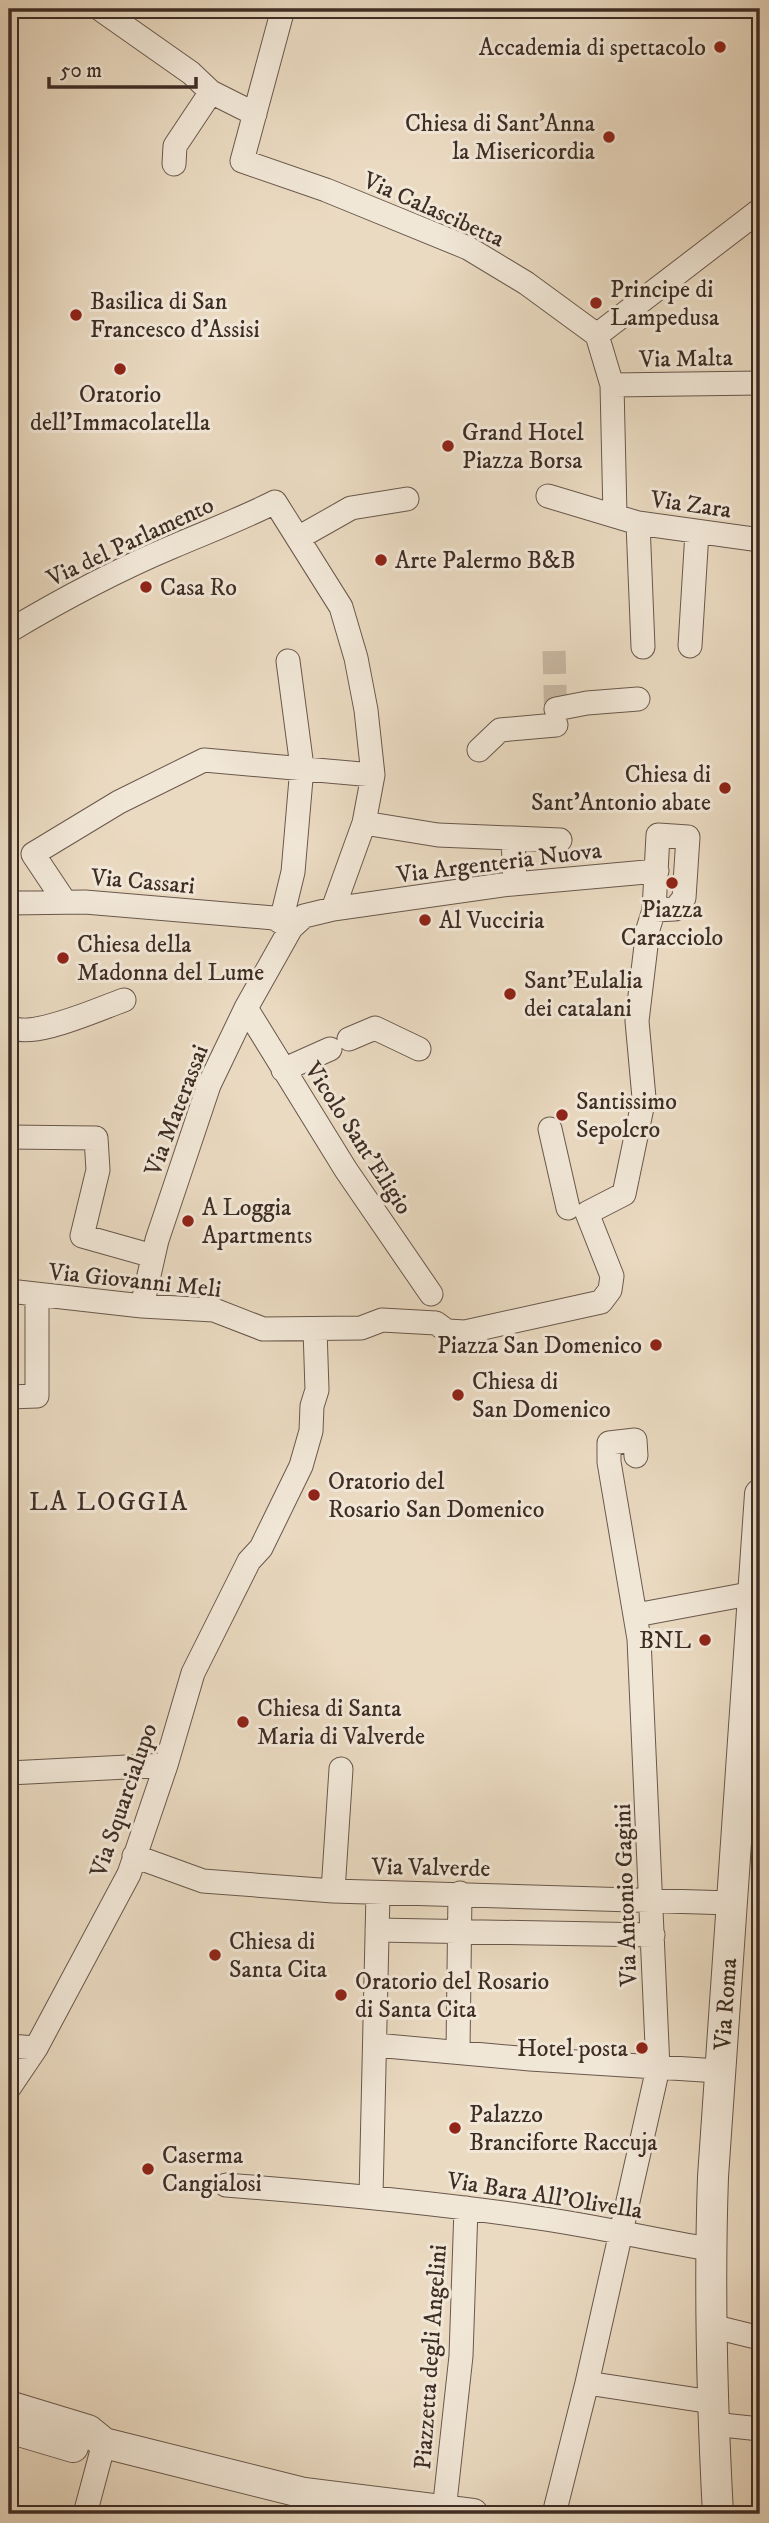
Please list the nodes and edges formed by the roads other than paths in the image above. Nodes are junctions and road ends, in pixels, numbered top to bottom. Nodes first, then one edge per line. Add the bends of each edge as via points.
1 (100, 9) edge
2 (283, 9) edge
3 (211, 92) junction
4 (255, 114) junction
5 (174, 164) dead end
6 (760, 210) edge
7 (597, 335) junction
8 (760, 383) edge
9 (612, 386) junction
10 (548, 496) dead end
11 (407, 499) dead end
12 (615, 516) junction
13 (639, 523) junction
14 (697, 532) junction
15 (298, 538) junction
16 (760, 540) edge
17 (9, 631) edge
18 (690, 646) dead end
19 (643, 647) dead end
20 (288, 660) dead end
21 (638, 699) dead end
22 (479, 750) dead end
23 (302, 767) junction
24 (373, 775) junction
25 (364, 823) junction
26 (513, 838) junction
27 (560, 840) dead end
28 (657, 870) junction
29 (515, 883) junction
30 (65, 902) junction
31 (9, 904) edge
32 (340, 908) junction
33 (654, 910) junction
34 (282, 930) junction
35 (124, 1000) dead end
36 (246, 1008) junction
37 (9, 1026) edge
38 (419, 1049) dead end
39 (283, 1070) junction
40 (550, 1129) dead end
41 (9, 1138) edge
42 (578, 1211) junction
43 (153, 1256) junction
44 (9, 1291) edge
45 (431, 1294) dead end
46 (37, 1295) junction
47 (142, 1306) junction
48 (315, 1329) junction
49 (9, 1397) edge
50 (636, 1456) dead end
51 (760, 1494) edge
52 (754, 1593) junction
53 (636, 1615) junction
54 (166, 1765) junction
55 (341, 1769) dead end
56 (751, 1771) edge
57 (9, 1773) edge
58 (134, 1856) junction
59 (333, 1891) junction
60 (378, 1893) junction
61 (460, 1893) junction
62 (652, 1900) junction
63 (732, 1903) junction
64 (377, 1930) junction
65 (459, 1932) junction
66 (653, 1935) junction
67 (375, 2045) junction
68 (9, 2046) edge
69 (36, 2048) junction
70 (458, 2052) junction
71 (658, 2068) junction
72 (719, 2071) junction
73 (9, 2088) edge
74 (226, 2185) dead end
75 (371, 2196) junction
76 (466, 2208) junction
77 (621, 2232) junction
78 (710, 2249) junction
79 (711, 2326) junction
80 (760, 2338) edge
81 (587, 2383) junction
82 (9, 2406) edge
83 (713, 2413) junction
84 (9, 2428) edge
85 (760, 2430) edge
86 (104, 2443) junction
87 (304, 2503) edge
88 (459, 2512) edge
89 (85, 2514) edge
90 (554, 2514) edge
91 (718, 2514) edge

1 - 3 street
2 - 4 street
3 - 4 street
3 - 5 street via 174,146
4 - 7 street, Via Calascibetta via 242,161 468,248
6 - 7 street
7 - 9 street
8 - 9 street, Via Malta
9 - 12 street
10 - 12 street, Via Zara
11 - 15 street via 351,508
12 - 13 street, Via Zara
13 - 14 street, Via Zara
13 - 19 street
14 - 16 street, Via Zara
14 - 18 street
15 - 17 street, Via del Parlamento via 275,502 70,595
15 - 24 street via 341,607 366,710
20 - 23 street
21 - 22 street via 587,703 556,717 500,730
23 - 24 street
23 - 30 street via 204,760 119,802 33,854
23 - 34 street via 293,872
24 - 25 street
25 - 26 street via 438,835
25 - 32 street
26 - 27 street
26 - 29 street
28 - 29 street, Via Argenteria Nuova
28 - 33 street
28 - 33 street via 657,835 688,836 684,898 675,909
29 - 32 street, Via Argenteria Nuova
30 - 31 street, Via Cassari
30 - 34 street, Via Cassari
32 - 34 street, Via Argenteria Nuova via 304,916
33 - 42 street via 637,1021 644,1098 624,1194
34 - 36 street, Via Materassai
35 - 37 street via 37,1030
36 - 39 street, Vicolo Sant'Eligio
36 - 43 street, Via Materassai via 209,1085
38 - 39 street via 375,1028
39 - 45 street, Vicolo Sant'Eligio
40 - 42 street
41 - 43 street via 96,1138 98,1170 82,1236
42 - 48 street via 612,1276 610,1290 601,1301 465,1332 447,1331 436,1323 382,1320 361,1328
43 - 47 street, Via Materassai
44 - 46 street, Via Giovanni Meli
46 - 47 street, Via Giovanni Meli
46 - 49 street via 37,1396
47 - 48 street, Via Giovanni Meli via 214,1310 254,1327
48 - 54 street, Via Squarcialupo via 317,1390 301,1466 193,1672
50 - 53 street, Via Antonio Gagini via 635,1440 609,1443
51 - 52 street, Via Roma
52 - 53 street
52 - 56 street, Via Roma
53 - 62 street, Via Antonio Gagini
54 - 57 street
54 - 58 street, Via Squarcialupo
55 - 59 street
56 - 63 street, Via Roma
58 - 59 street, Via Valverde via 203,1881
58 - 69 street, Via Squarcialupo via 129,1874
59 - 60 street, Via Valverde
60 - 61 street, Via Valverde
60 - 64 street
61 - 62 street, Via Valverde
61 - 65 street
62 - 63 street, Via Valverde
62 - 66 street, Via Antonio Gagini
63 - 72 street, Via Roma
64 - 65 street
64 - 67 street
65 - 66 street
65 - 70 street
66 - 71 street, Via Antonio Gagini
67 - 70 street
67 - 75 street
68 - 69 street
69 - 73 street, Via Squarcialupo
70 - 71 street
71 - 72 street
71 - 77 street, Via Antonio Gagini
72 - 78 street, Via Roma
74 - 75 street, Via Bara All'Olivella
75 - 76 street, Via Bara All'Olivella
76 - 77 street, Via Bara All'Olivella
76 - 88 street, Piazzetta degli Angelini
77 - 78 street, Via Bara All'Olivella
77 - 81 street, Via Antonio Gagini
78 - 79 street, Via Roma
79 - 80 street
79 - 83 street, Via Roma
81 - 83 street
81 - 90 street, Via Antonio Gagini
82 - 86 street via 88,2430
83 - 85 street
83 - 91 street, Via Roma
84 - 86 street via 81,2449
86 - 87 street
86 - 89 street
87 - 88 street

